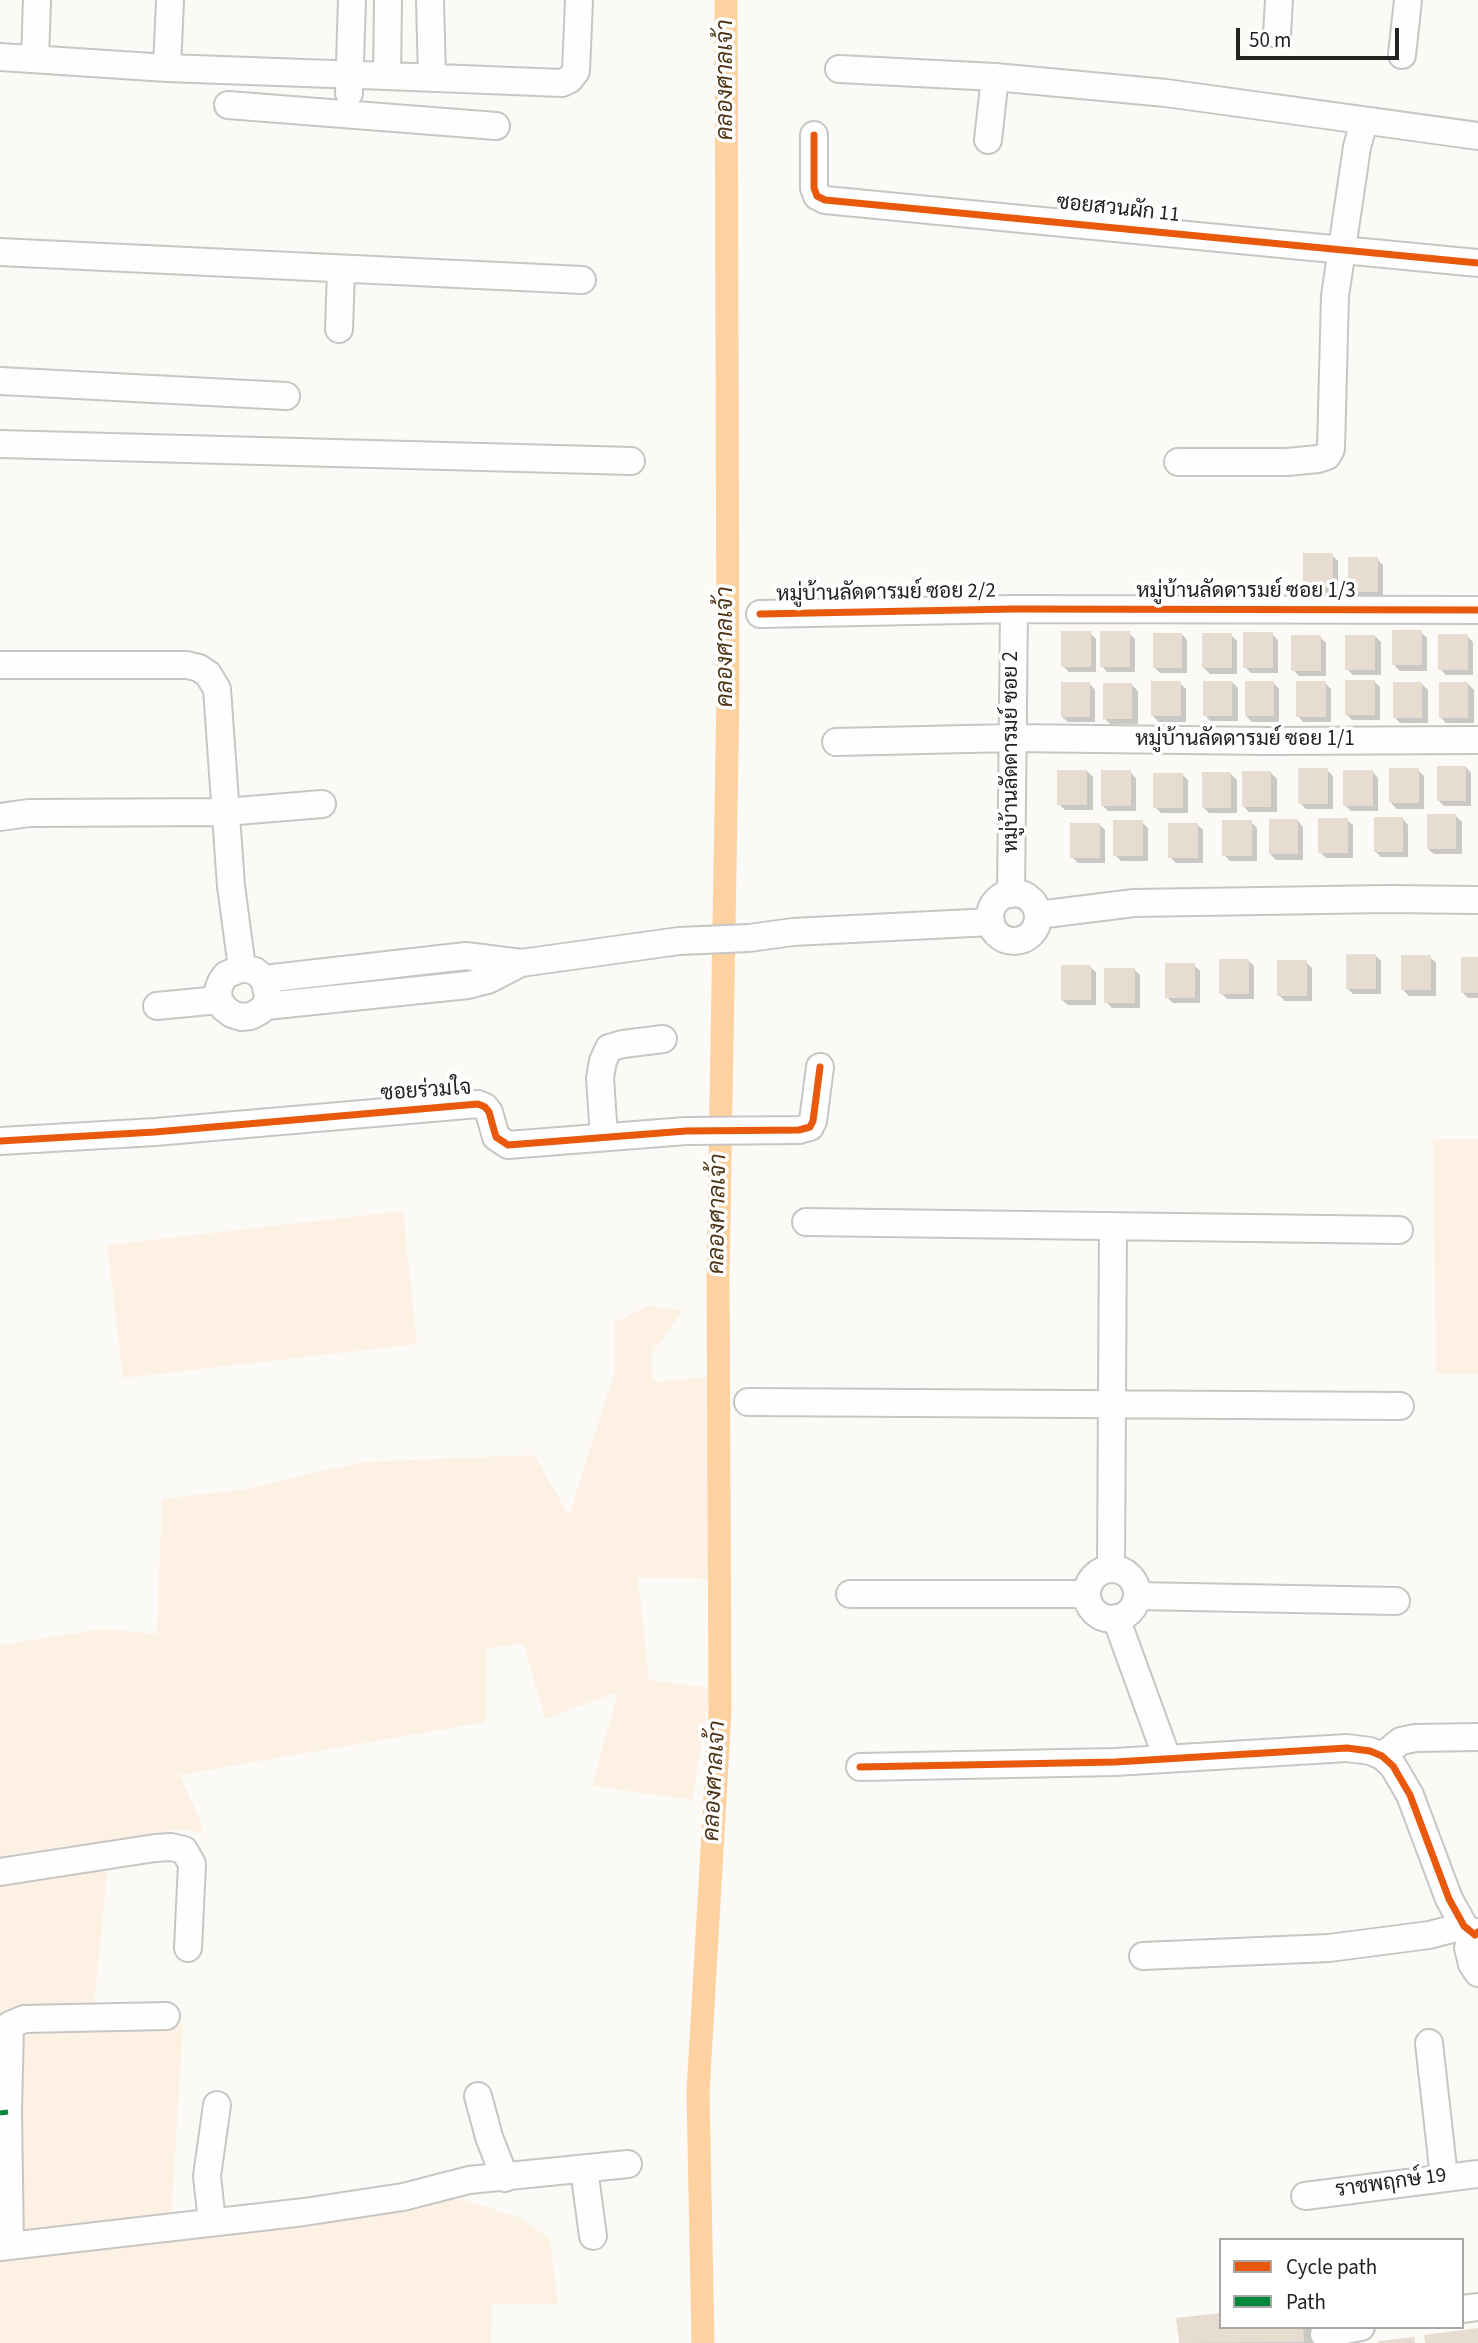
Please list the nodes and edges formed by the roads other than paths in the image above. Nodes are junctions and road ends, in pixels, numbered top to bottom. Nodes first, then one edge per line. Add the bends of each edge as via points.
1 (37, 0) edge
2 (170, 0) edge
3 (352, 0) edge
4 (388, 0) edge
5 (430, 0) edge
6 (579, 0) edge
7 (1279, 0) edge
8 (1408, 0) edge
9 (1277, 34) dead end
10 (1402, 55) dead end
11 (0, 57) edge
12 (35, 59) junction
13 (167, 68) junction
14 (839, 69) dead end
15 (349, 76) junction
16 (387, 76) junction
17 (995, 77) junction
18 (432, 78) junction
19 (228, 105) dead end
20 (348, 114) junction
21 (1364, 121) junction
22 (496, 126) dead end
23 (814, 135) dead end
24 (1478, 136) edge
25 (988, 140) dead end
26 (1340, 250) junction
27 (0, 252) edge
28 (1478, 263) edge
29 (341, 270) junction
30 (582, 280) dead end
31 (339, 329) dead end
32 (0, 381) edge
33 (286, 396) dead end
34 (0, 444) edge
35 (631, 461) dead end
36 (1178, 462) dead end
37 (1014, 609) junction
38 (1478, 610) edge
39 (760, 614) dead end
40 (0, 666) edge
41 (1011, 738) junction
42 (1478, 740) edge
43 (836, 742) dead end
44 (322, 804) dead end
45 (225, 812) junction
46 (0, 817) edge
47 (1011, 894) junction
48 (1478, 900) edge
49 (1038, 915) junction
50 (990, 922) junction
51 (521, 963) junction
52 (253, 973) junction
53 (219, 999) junction
54 (157, 1006) dead end
55 (266, 1006) junction
56 (663, 1039) dead end
57 (820, 1067) dead end
58 (604, 1137) junction
59 (0, 1142) edge
60 (806, 1222) dead end
61 (1113, 1227) junction
62 (1399, 1230) dead end
63 (748, 1402) dead end
64 (1112, 1403) junction
65 (1400, 1406) dead end
66 (1111, 1569) junction
67 (850, 1594) dead end
68 (1087, 1594) junction
69 (1137, 1596) junction
70 (1396, 1601) dead end
71 (1116, 1618) junction
72 (1478, 1737) edge
73 (1382, 1756) junction
74 (1167, 1758) junction
75 (860, 1767) dead end
76 (0, 1872) edge
77 (1472, 1931) edge
78 (188, 1948) dead end
79 (1143, 1956) dead end
80 (1478, 1973) edge
81 (166, 2016) dead end
82 (1429, 2043) dead end
83 (478, 2096) dead end
84 (217, 2105) dead end
85 (628, 2164) dead end
86 (584, 2169) junction
87 (1478, 2174) edge
88 (1444, 2177) junction
89 (505, 2178) junction
90 (1305, 2196) dead end
91 (212, 2222) junction
92 (593, 2236) dead end
93 (5, 2246) edge
94 (1350, 2329) edge
95 (1324, 2334) dead end

1 - 12 street
2 - 13 street
3 - 15 street
4 - 16 street
5 - 18 street
6 - 18 street via 576,71 570,79 562,83
7 - 9 street
8 - 10 street
11 - 12 street
12 - 13 street
13 - 15 street
14 - 17 street
15 - 16 street
15 - 20 street
16 - 18 street
17 - 21 street via 1166,93
17 - 25 street
19 - 20 street
20 - 22 street
21 - 24 street
21 - 26 street
23 - 26 street, ซอยสวนผัก 11 via 814,188 825,200
26 - 28 street, ซอยสวนผัก 11
26 - 36 street via 1331,449 1327,456 1287,462
27 - 29 street
29 - 30 street
29 - 31 street
32 - 33 street
34 - 35 street
37 - 38 street, หมู่บ้านลัดดารมย์ ซอย 1/3
37 - 39 street, หมู่บ้านลัดดารมย์ ซอย 2/2
37 - 41 street, หมู่บ้านลัดดารมย์ ซอย 2
40 - 45 street via 199,668 217,689
41 - 42 street, หมู่บ้านลัดดารมย์ ซอย 1/1
41 - 43 street, หมู่บ้านลัดดารมย์ ซอย 1/1
41 - 47 street, หมู่บ้านลัดดารมย์ ซอย 2
44 - 45 street
45 - 46 street
45 - 52 street
47 - 49 street via 1030,899
47 - 50 street via 994,903
48 - 49 street via 1134,902
49 - 50 street via 1032,934 1013,941 995,932
50 - 51 street via 679,941
51 - 52 street via 466,956
51 - 55 street via 468,985
52 - 53 street via 226,975
52 - 55 street via 268,995
53 - 54 street
53 - 55 street via 224,1008 241,1017
56 - 58 street via 609,1048 600,1078
57 - 58 street, ซอยร่วมใจ via 813,1121 799,1130
58 - 59 street, ซอยร่วมใจ via 508,1145 496,1137 489,1112 478,1104
60 - 61 street
61 - 62 street
61 - 64 street
63 - 64 street
64 - 65 street
64 - 66 street
66 - 68 street via 1094,1577
66 - 69 street via 1130,1577
67 - 68 street
68 - 71 street via 1093,1610
69 - 70 street
69 - 71 street via 1131,1611
71 - 74 street
72 - 73 street via 1415,1738 1401,1741
73 - 74 street via 1347,1748
73 - 77 street via 1410,1795 1449,1899
74 - 75 street
76 - 78 street via 155,1848 184,1850 191,1864
77 - 79 street via 1329,1948
77 - 80 street via 1468,1948
81 - 93 street via 23,2019 10,2025
82 - 88 street
83 - 89 street
84 - 91 street via 207,2176
85 - 86 street
86 - 89 street
86 - 92 street
87 - 88 street, ราชพฤกษ์ 19
88 - 90 street, ราชพฤกษ์ 19
89 - 91 street via 452,2183 403,2197 304,2212
91 - 93 street
94 - 95 street

